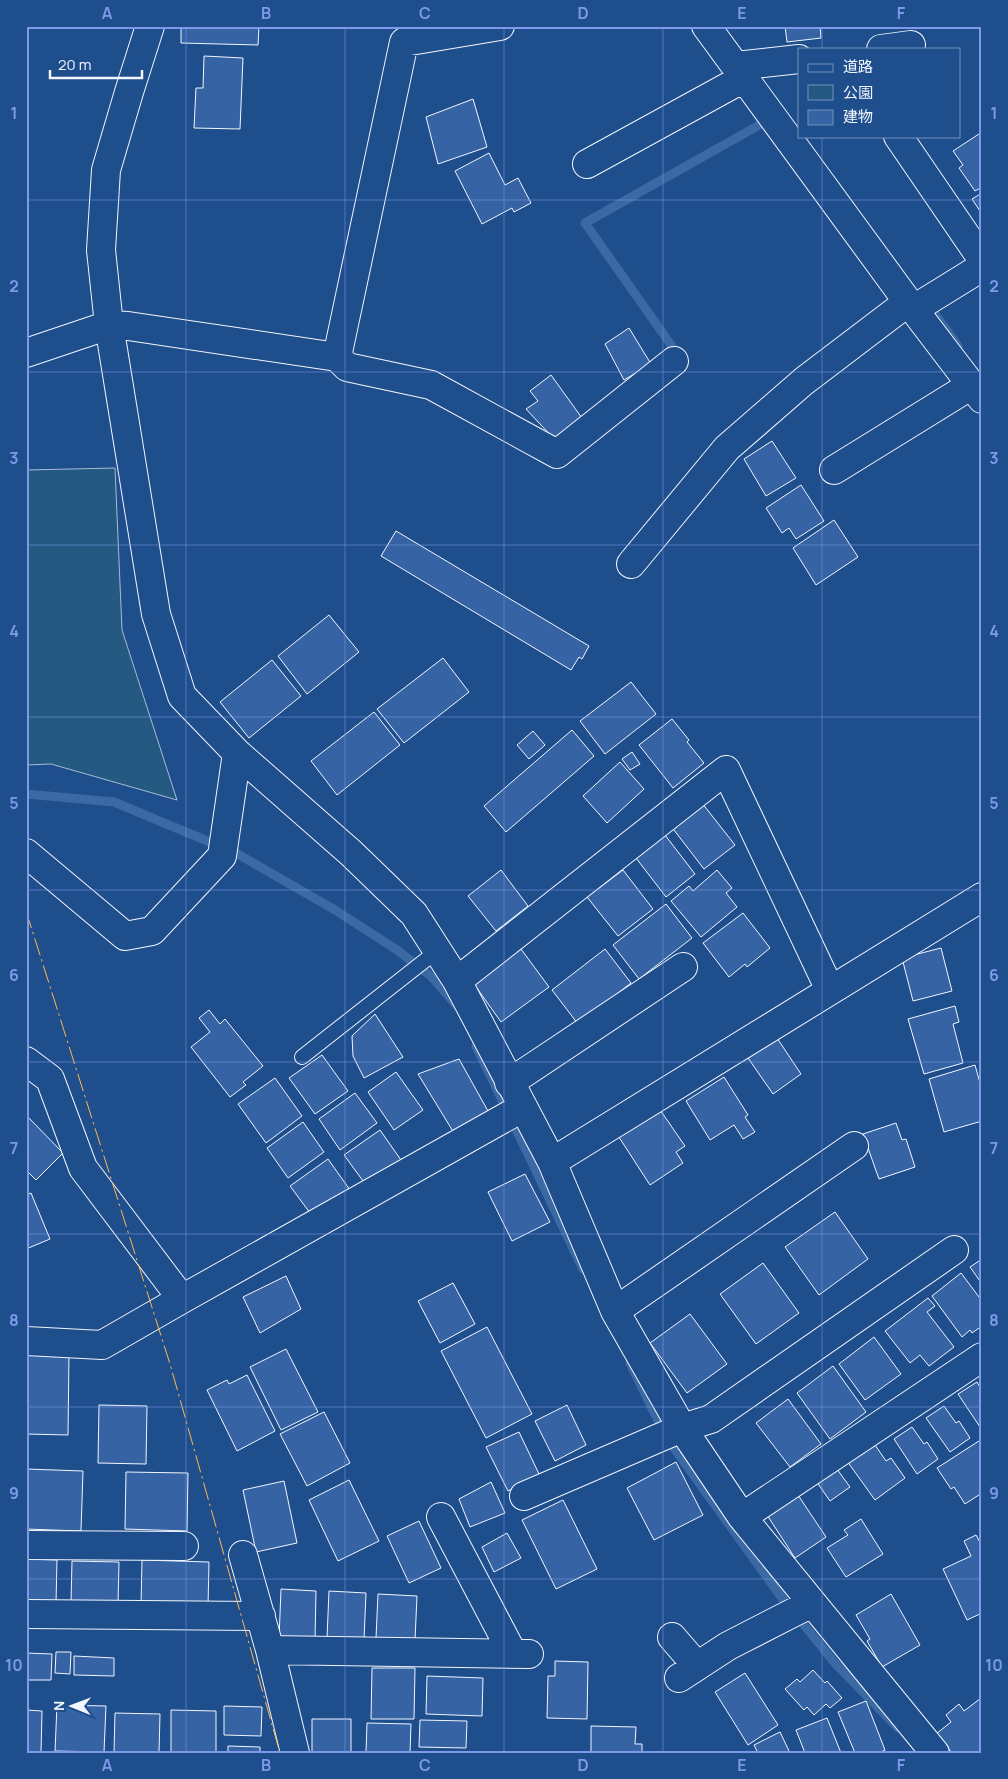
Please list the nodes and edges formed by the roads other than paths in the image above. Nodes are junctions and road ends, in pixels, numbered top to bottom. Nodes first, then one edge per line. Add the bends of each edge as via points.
1 (150, 26) edge
2 (500, 26) edge
3 (706, 26) edge
4 (911, 45) dead end
5 (888, 48) edge
6 (798, 59) edge
7 (740, 72) junction
8 (899, 138) edge
9 (587, 164) dead end
10 (982, 259) edge
11 (982, 267) edge
12 (911, 306) junction
13 (111, 335) junction
14 (26, 353) edge
15 (337, 357) junction
16 (674, 361) dead end
17 (976, 392) edge
18 (834, 470) dead end
19 (632, 564) dead end
20 (237, 753) junction
21 (26, 853) edge
22 (982, 897) edge
23 (436, 952) junction
24 (683, 967) dead end
25 (457, 981) junction
26 (830, 990) junction
27 (302, 1057) dead end
28 (26, 1061) edge
29 (509, 1083) junction
30 (521, 1108) junction
31 (854, 1146) dead end
32 (552, 1162) junction
33 (954, 1250) dead end
34 (182, 1298) junction
35 (615, 1311) junction
36 (26, 1342) edge
37 (982, 1357) edge
38 (681, 1428) junction
39 (524, 1496) dead end
40 (441, 1517) dead end
41 (742, 1517) junction
42 (26, 1545) edge
43 (184, 1546) dead end
44 (242, 1555) dead end
45 (811, 1603) junction
46 (26, 1614) edge
47 (261, 1616) junction
48 (672, 1637) dead end
49 (270, 1650) junction
50 (296, 1753) edge
51 (935, 1753) edge

1 - 13 street via 106,170 102,250
2 - 15 street via 404,42
3 - 7 street
4 - 5 street
6 - 7 street
7 - 9 street
7 - 12 street
8 - 10 street
11 - 12 street
12 - 17 street
12 - 19 street via 804,381 727,448
13 - 14 street
13 - 15 street via 128,326
13 - 20 street via 156,614 182,696
15 - 16 street via 347,368 431,385 557,454
17 - 18 street
20 - 21 street via 223,848 152,931 125,936
20 - 23 street via 351,853 414,914
22 - 26 street
23 - 25 street
23 - 27 lane
24 - 29 street
25 - 26 street via 726,770
25 - 29 street
26 - 32 street
28 - 34 street via 50,1079 83,1168
29 - 30 street
30 - 32 street
30 - 34 street
31 - 35 street
32 - 35 street
33 - 38 street via 712,1419
34 - 36 street via 102,1345
35 - 38 street
37 - 41 street
38 - 39 street
38 - 41 street
40 - 49 street via 521,1654
41 - 45 street
42 - 43 street
44 - 47 street
45 - 48 street via 728,1646 688,1672
45 - 51 street
46 - 47 street
47 - 49 street
49 - 50 street

